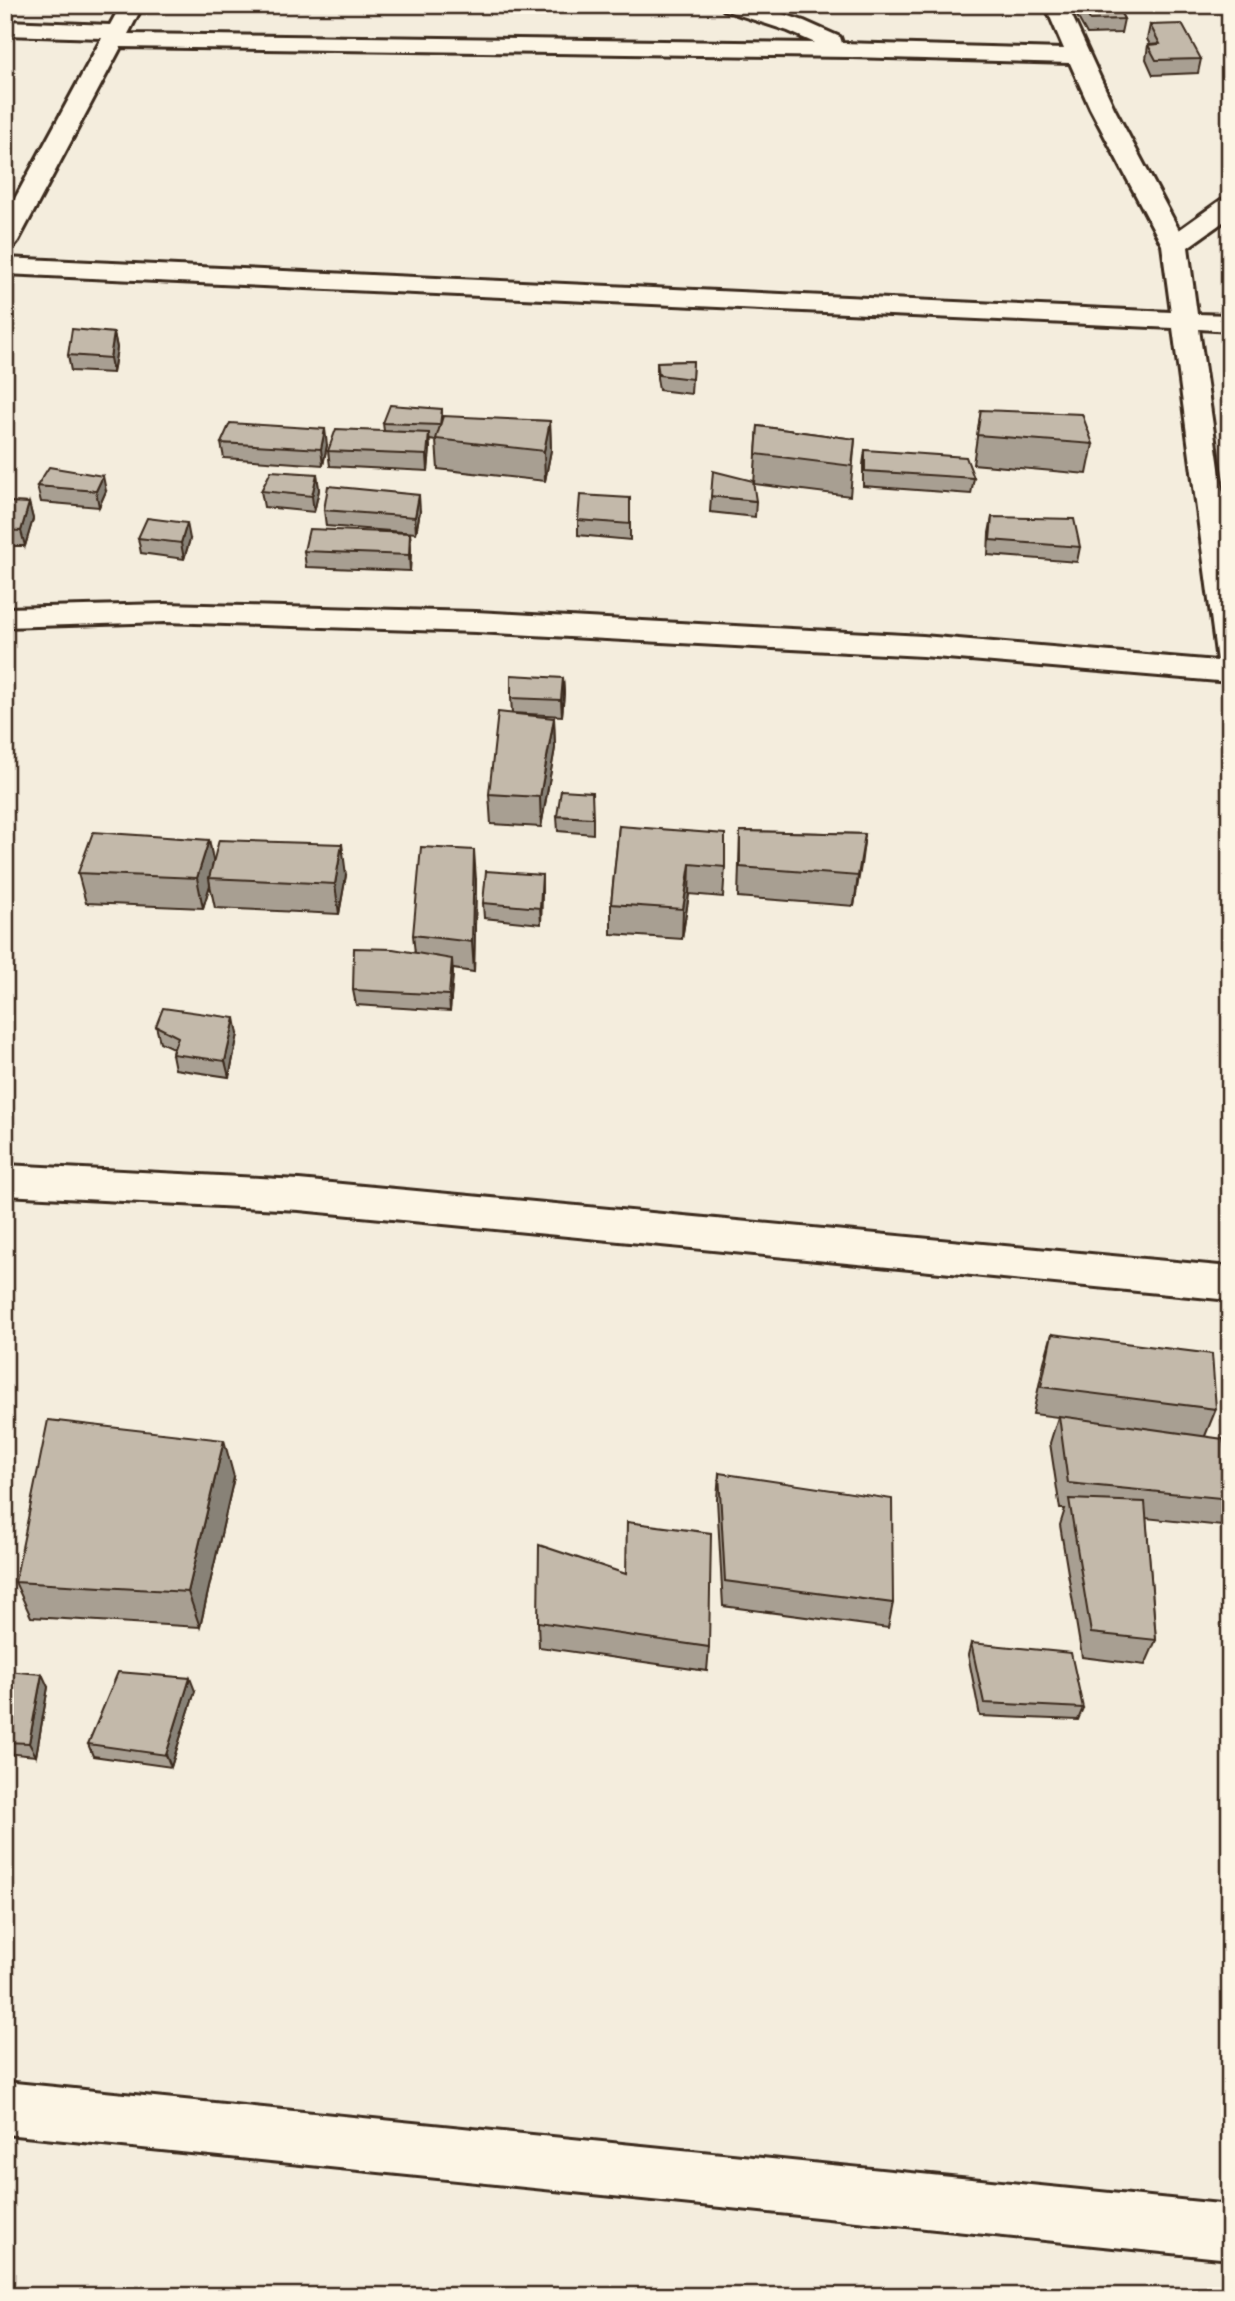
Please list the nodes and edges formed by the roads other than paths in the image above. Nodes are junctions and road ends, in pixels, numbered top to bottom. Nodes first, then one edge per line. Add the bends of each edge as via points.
1 (132, 5) edge
2 (732, 5) edge
3 (1056, 5) edge
4 (5, 28) edge
5 (115, 36) junction
6 (850, 50) junction
7 (1079, 57) junction
8 (1230, 205) edge
9 (5, 241) edge
10 (1175, 245) junction
11 (5, 266) edge
12 (1183, 319) junction
13 (1230, 323) edge
14 (5, 618) edge
15 (1230, 657) edge
16 (1230, 673) edge
17 (5, 1180) edge
18 (1230, 1284) edge
19 (5, 2108) edge
20 (1230, 2232) edge

1 - 5 street
2 - 6 street
3 - 7 street
4 - 5 street
5 - 6 street
5 - 9 street
6 - 7 street
7 - 10 street
8 - 10 street
10 - 12 street
11 - 12 street
12 - 13 street
12 - 15 street
14 - 16 street via 165,613 475,622 923,646
17 - 18 street via 299,1195
19 - 20 street

